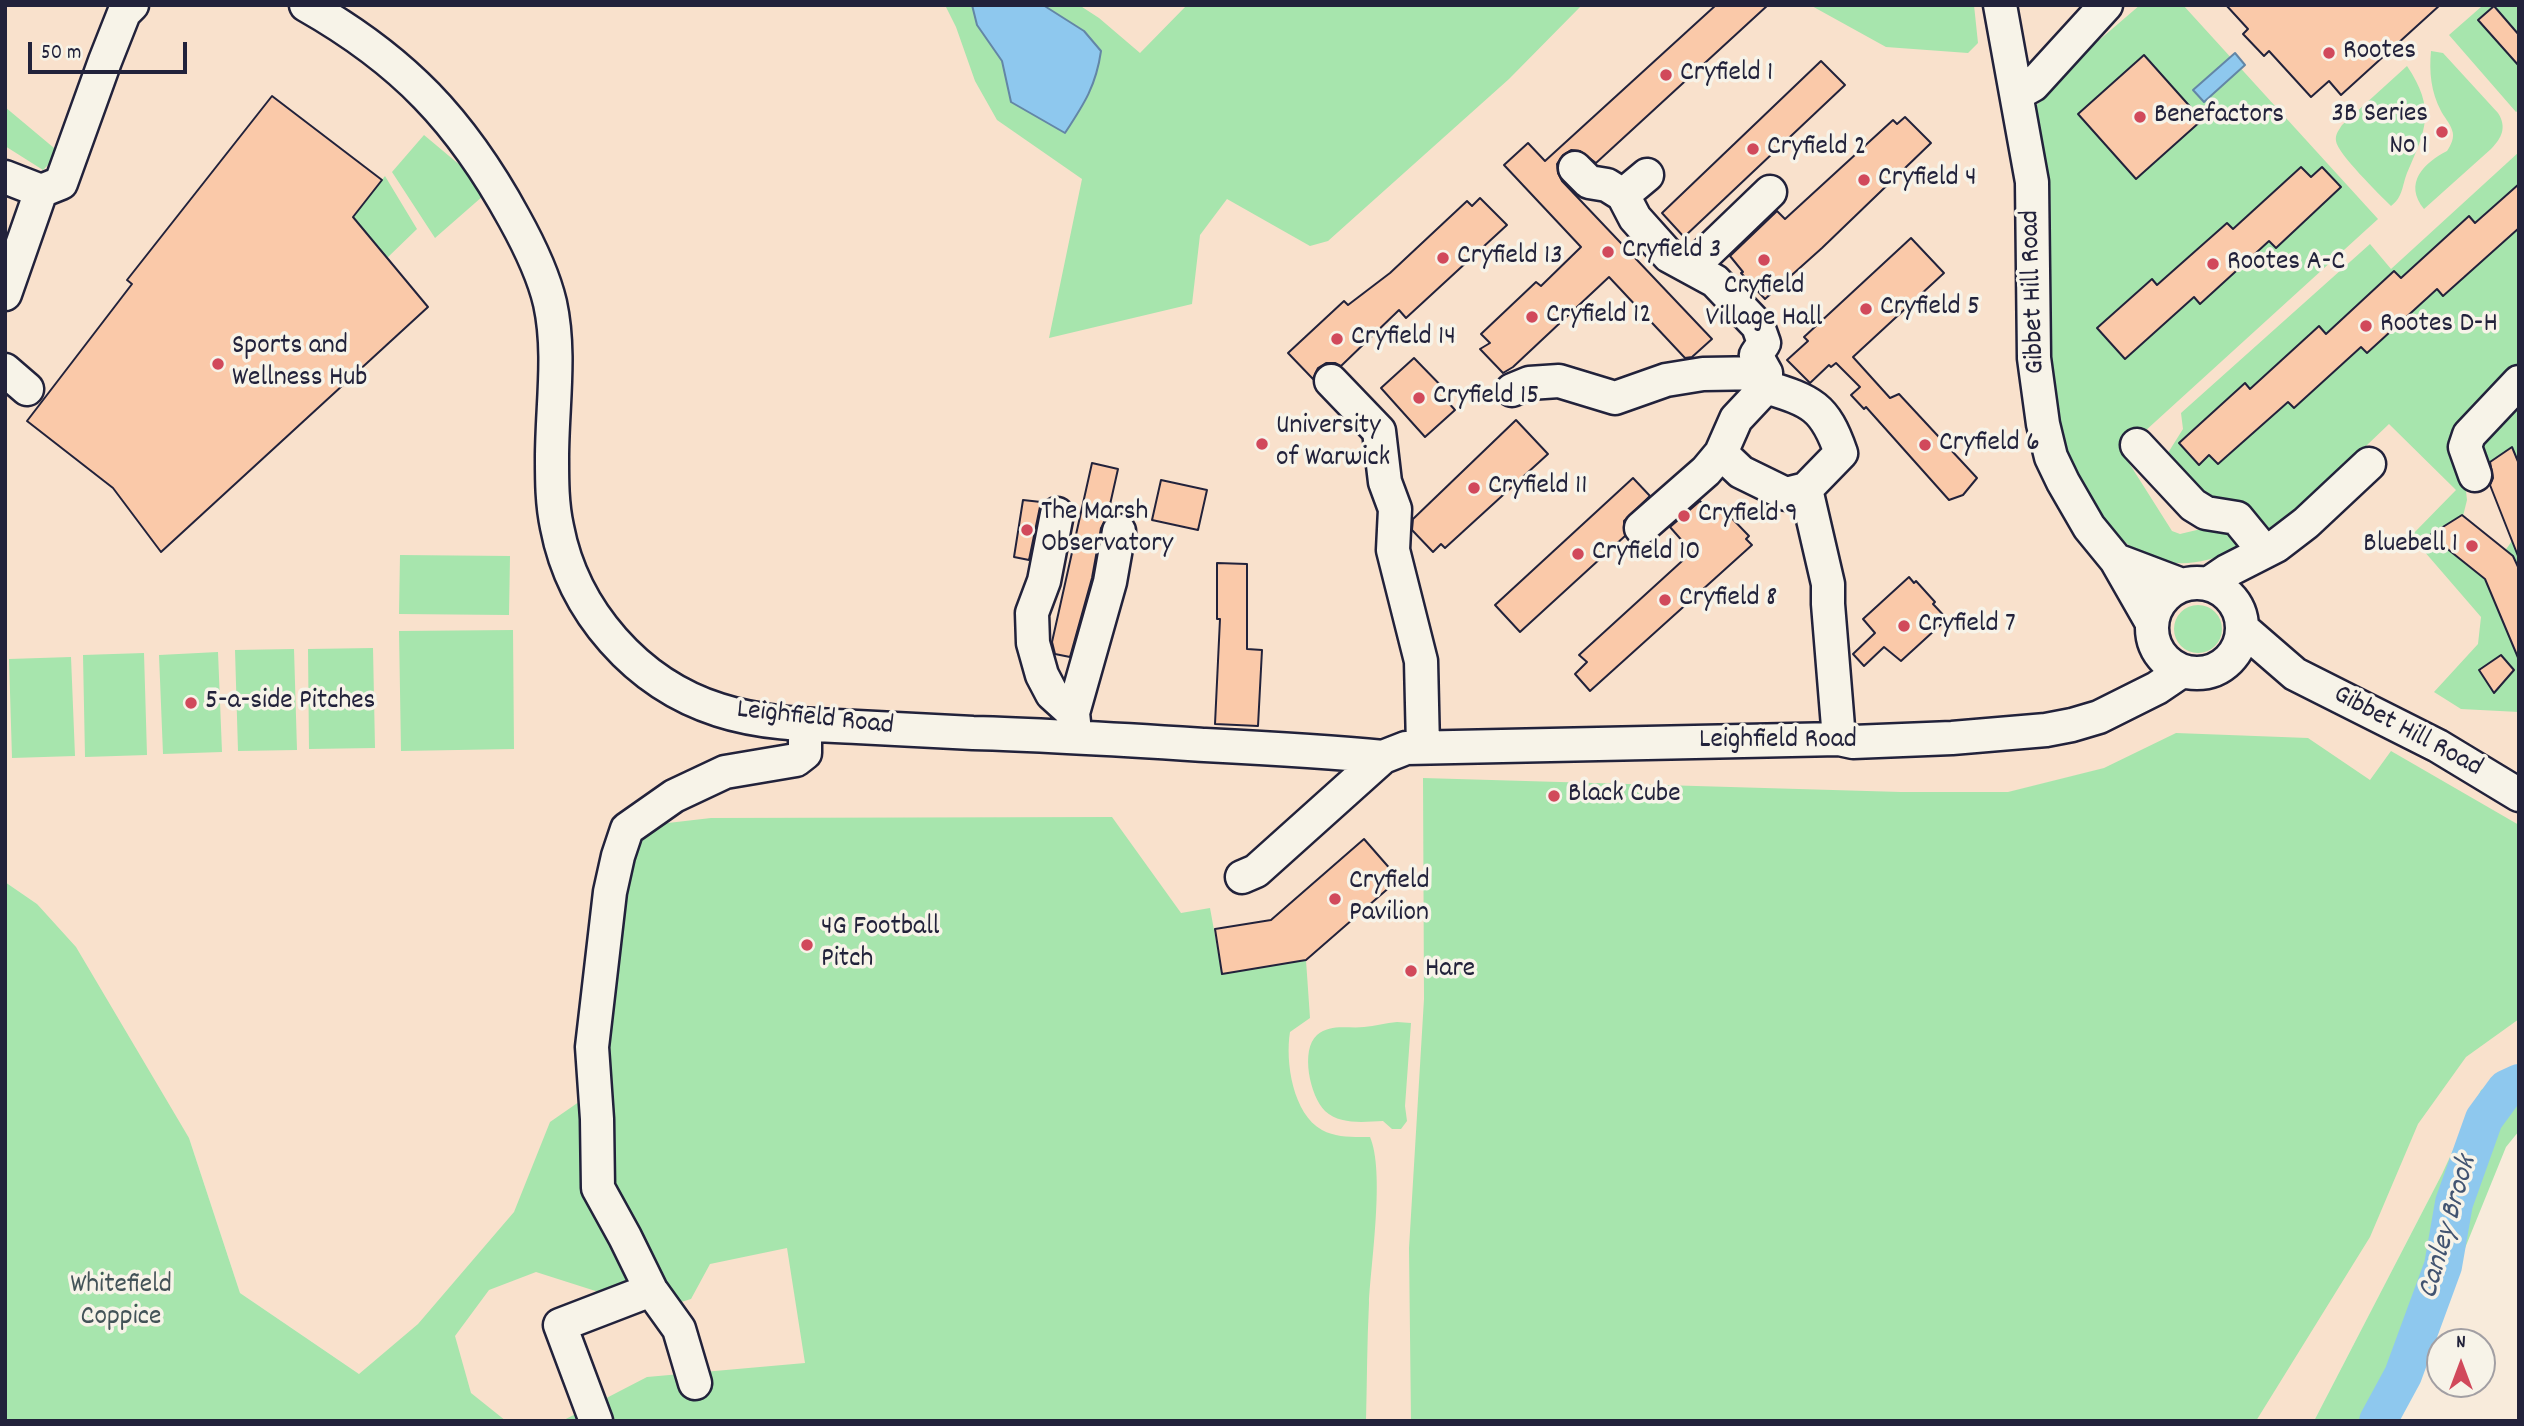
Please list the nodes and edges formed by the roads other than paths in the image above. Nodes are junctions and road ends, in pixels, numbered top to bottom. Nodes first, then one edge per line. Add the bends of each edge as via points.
1 (306, 5) edge
2 (2000, 5) edge
3 (2106, 5) edge
4 (127, 8) edge
5 (2017, 94) junction
6 (1575, 168) dead end
7 (5, 177) edge
8 (41, 191) junction
9 (1770, 192) dead end
10 (1692, 267) junction
11 (5, 294) edge
12 (1766, 380) junction
13 (1331, 381) dead end
14 (2519, 382) edge
15 (1512, 390) dead end
16 (2137, 445) dead end
17 (1721, 453) junction
18 (2370, 464) dead end
19 (2475, 475) dead end
20 (1806, 489) junction
21 (1057, 514) dead end
22 (1641, 528) dead end
23 (1119, 531) dead end
24 (2259, 554) junction
25 (2116, 560) junction
26 (2195, 584) junction
27 (2240, 618) junction
28 (2152, 623) junction
29 (2172, 664) junction
30 (2222, 666) junction
31 (2295, 674) junction
32 (805, 724) junction
33 (1074, 725) junction
34 (1839, 739) junction
35 (1404, 750) junction
36 (2519, 795) edge
37 (1242, 877) dead end
38 (651, 1290) junction
39 (695, 1383) dead end
40 (596, 1421) edge

1 - 32 street, Leighfield Road via 388,59 432,102 483,166 535,261 551,306 554,334 552,458 557,528 574,581 604,630 649,673 695,700 748,717
2 - 5 street, Gibbet Hill Road
3 - 5 street via 2033,85
4 - 8 street via 61,183
5 - 25 street, Gibbet Hill Road via 2032,182 2034,358 2043,424 2063,482 2089,527
6 - 10 street via 1589,182 1635,185 1635,218 1669,256
7 - 8 street
8 - 11 street
9 - 10 street
10 - 12 street via 1715,281 1758,326 1764,343 1756,355
12 - 15 street via 1703,374 1666,380 1615,398 1559,381 1529,383
12 - 17 street via 1737,419
12 - 20 street via 1803,398 1833,429 1841,453
13 - 35 street via 1379,431 1385,482 1395,509 1393,550 1421,661
14 - 19 street via 2469,435 2465,447
16 - 24 street via 2193,505 2206,513 2237,518
17 - 20 street via 1741,472 1786,494
17 - 22 street
18 - 24 street via 2306,523
20 - 34 street via 1829,587
21 - 33 street via 1044,581 1032,613 1033,643 1042,675
23 - 33 street
24 - 26 street
24 - 27 street
25 - 26 street, Gibbet Hill Road
25 - 28 street, Gibbet Hill Road
26 - 27 street via 2225,592
26 - 28 street via 2171,591 2161,600
27 - 30 street via 2240,643
27 - 31 street, Gibbet Hill Road
28 - 29 street via 2153,641
29 - 30 street via 2196,673
29 - 34 street, Leighfield Road via 2157,688 2099,718 2046,730 1853,742
30 - 31 street, Gibbet Hill Road
31 - 36 street, Gibbet Hill Road via 2438,746
32 - 33 street, Leighfield Road
32 - 38 street via 805,753 796,760 725,772 674,796 627,829 618,856 592,1047 597,1188
33 - 35 street, Leighfield Road
34 - 35 street, Leighfield Road
35 - 37 street via 1256,872
38 - 39 street via 679,1329
38 - 40 street via 560,1325

